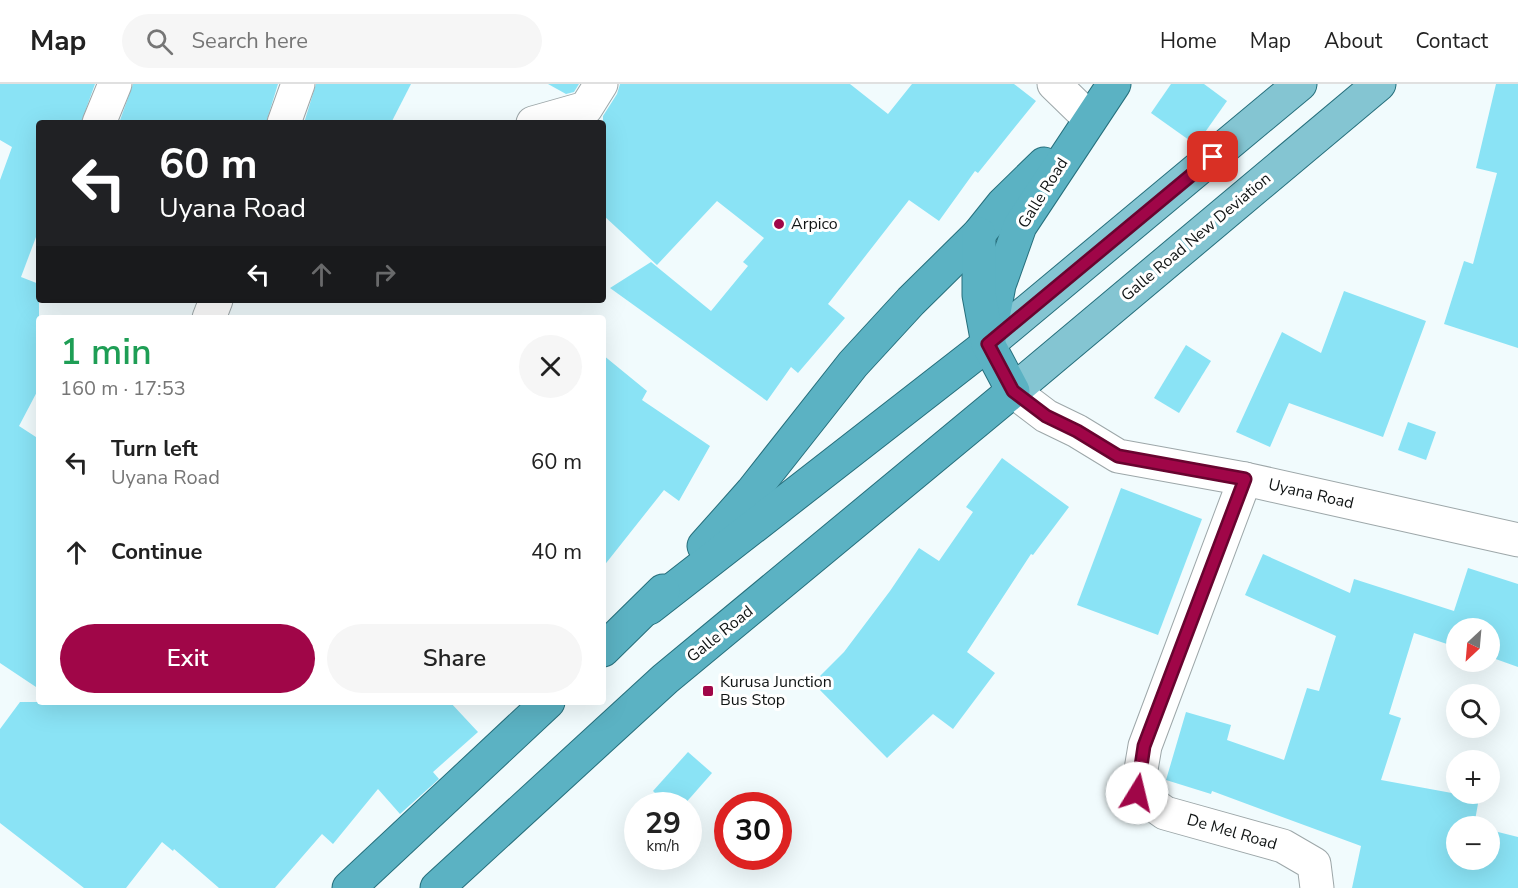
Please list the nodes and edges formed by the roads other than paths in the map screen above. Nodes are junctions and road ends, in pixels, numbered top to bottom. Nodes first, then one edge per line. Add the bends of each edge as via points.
1 (115, 84) edge
2 (298, 84) edge
3 (601, 84) edge
4 (1054, 84) edge
5 (1114, 84) edge
6 (1300, 84) edge
7 (1379, 84) edge
8 (1090, 119) junction
9 (100, 120) edge
10 (285, 120) edge
11 (544, 120) edge
12 (979, 234) junction
13 (988, 344) junction
14 (1013, 391) junction
15 (1245, 479) junction
16 (1518, 540) edge
17 (648, 608) junction
18 (606, 647) edge
19 (545, 705) edge
20 (349, 888) edge
21 (438, 888) edge
22 (1317, 888) edge

1 - 9 street
2 - 10 street
3 - 11 street via 586,108
4 - 8 street
5 - 8 highway, Galle Road
6 - 13 main road
7 - 14 main road, Galle Road New Deviation
8 - 12 highway, Galle Road
8 - 13 highway, Galle Road via 1020,226 999,285
12 - 13 highway via 979,295
12 - 17 highway, Galle Road via 853,364 752,492
13 - 14 highway
13 - 17 highway, Galle Road
14 - 15 street, Uyana Road via 1046,416 1118,456
14 - 21 highway, Galle Road via 665,679
15 - 16 street, Uyana Road
15 - 22 street, De Mel Road via 1144,746 1137,793 1165,813 1283,846 1314,864
17 - 18 highway, Galle Road
19 - 20 highway

